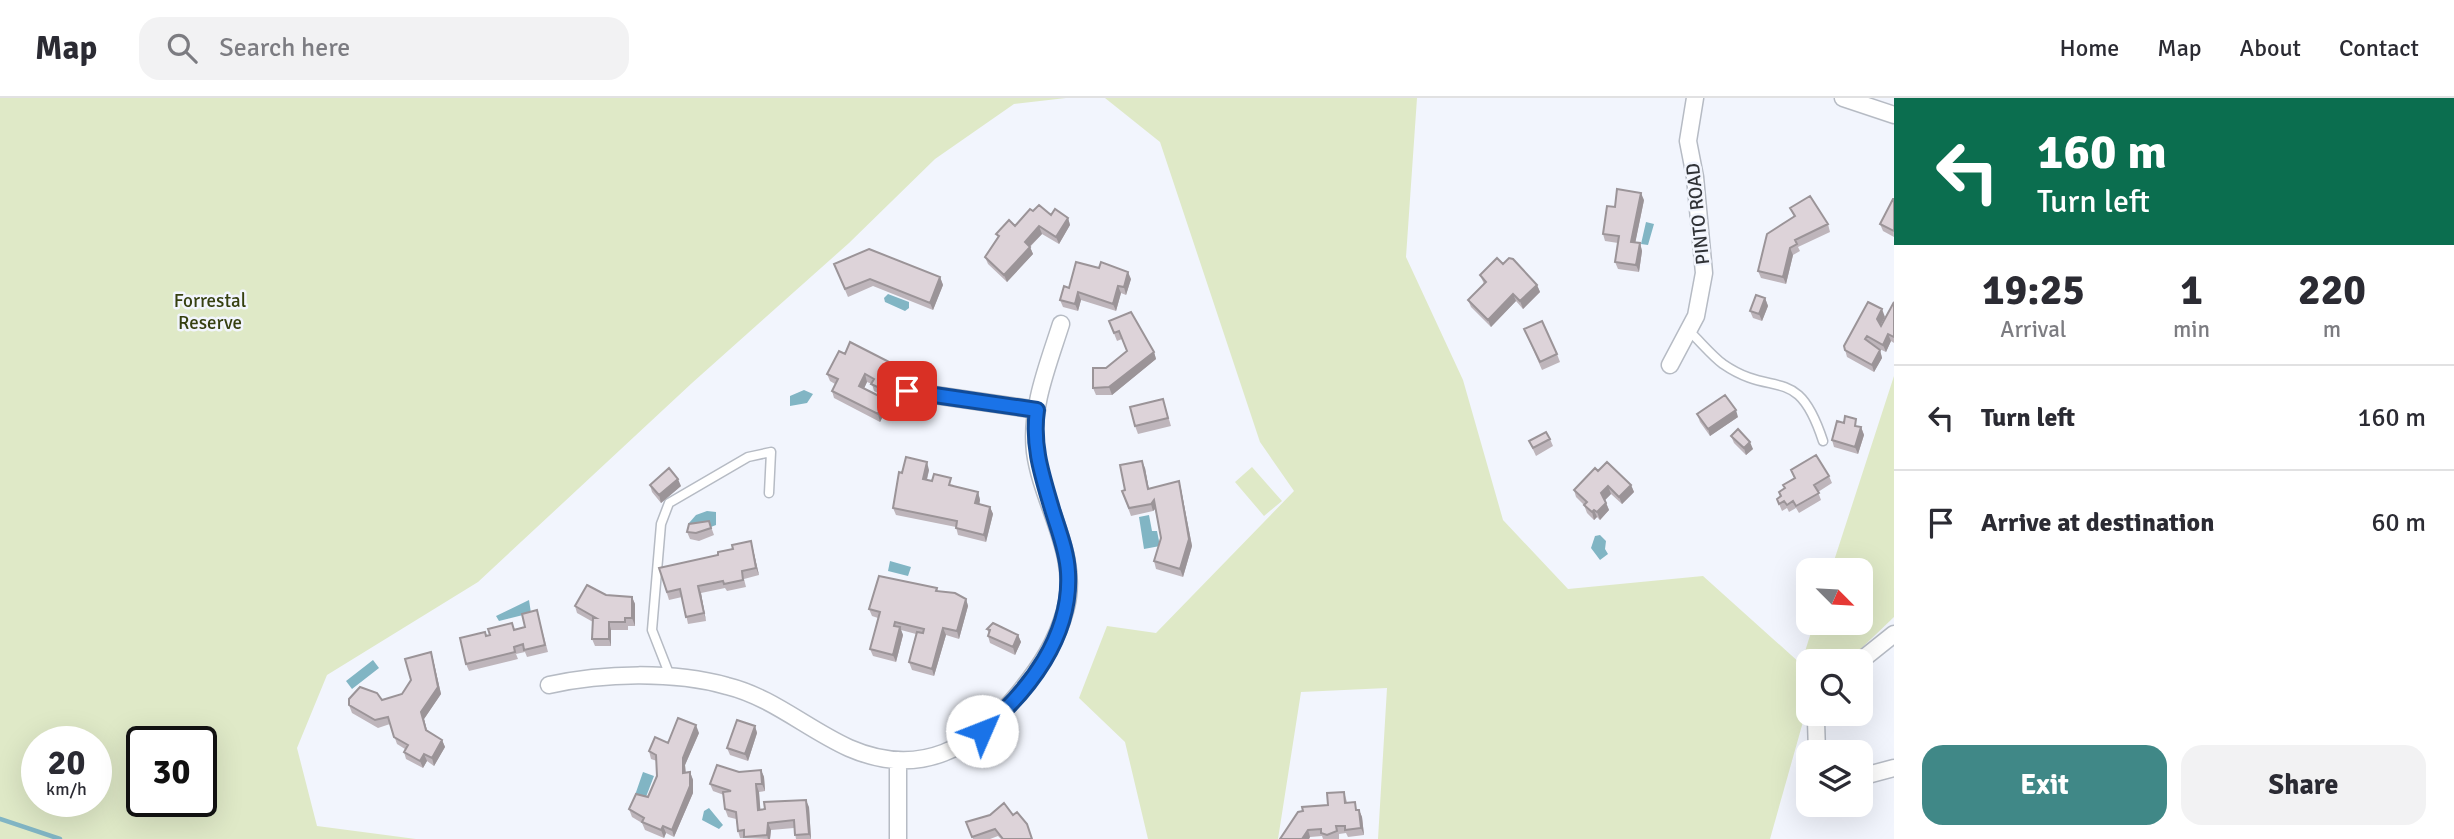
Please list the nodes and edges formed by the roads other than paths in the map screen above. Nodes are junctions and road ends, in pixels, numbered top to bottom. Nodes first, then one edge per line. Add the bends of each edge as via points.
1 (1695, 98) edge
2 (1843, 98) edge
3 (1894, 115) edge
4 (1061, 324) dead end
5 (1688, 330) junction
6 (1670, 365) dead end
7 (907, 391) dead end
8 (1037, 410) junction
9 (1823, 441) dead end
10 (769, 493) dead end
11 (1894, 634) edge
12 (1873, 651) edge
13 (671, 678) junction
14 (549, 685) dead end
15 (898, 760) junction
16 (1894, 768) edge
17 (1873, 774) edge
18 (898, 839) edge

1 - 5 street, PINTO ROAD via 1688,141 1704,273 1696,316
2 - 3 street
4 - 8 street
5 - 6 street, PINTO ROAD
5 - 9 lane via 1724,364 1796,390 1813,411
7 - 8 street
8 - 15 street via 1035,455 1068,569 1068,602 1056,638 1024,686 982,731 953,750
10 - 13 lane via 771,452 748,457 670,503 662,524 652,630
11 - 12 street
13 - 14 street via 574,680
13 - 15 street via 745,691 850,748
15 - 18 street
16 - 17 street

